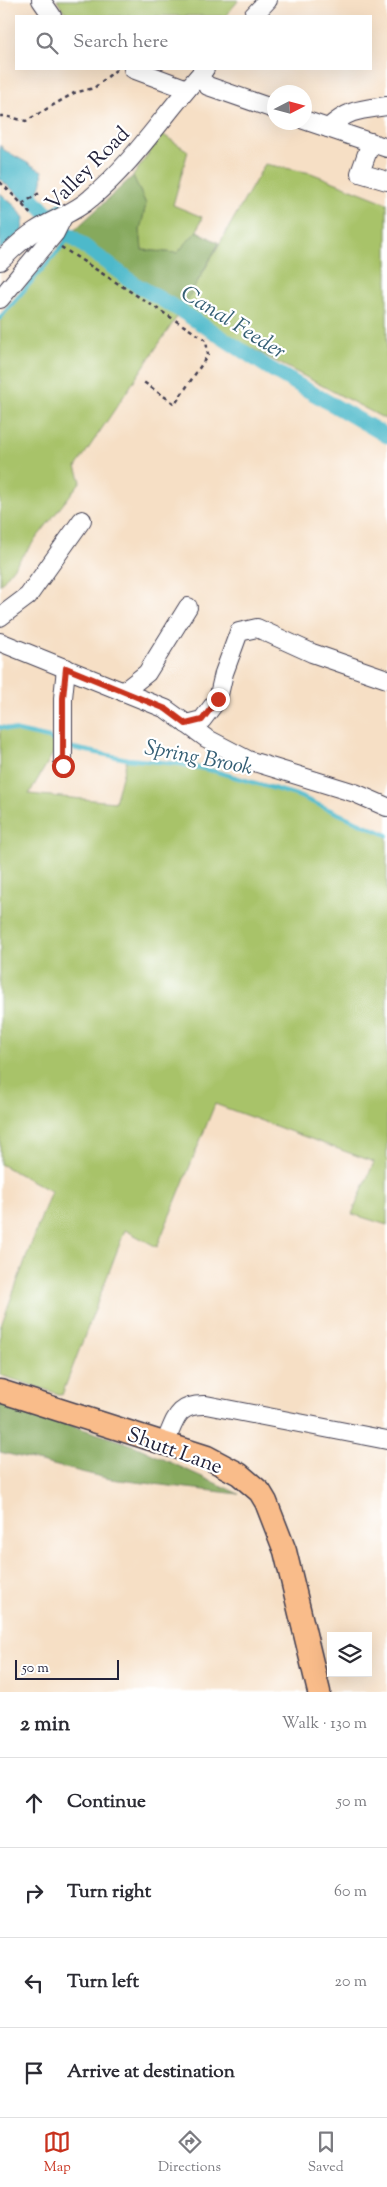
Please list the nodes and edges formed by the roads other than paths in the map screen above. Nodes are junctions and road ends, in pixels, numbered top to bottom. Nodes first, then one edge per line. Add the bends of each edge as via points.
1 (41, 0) edge
2 (268, 0) edge
3 (51, 15) edge
4 (255, 15) edge
5 (140, 70) edge
6 (197, 78) edge
7 (387, 106) edge
8 (267, 107) edge
9 (312, 123) edge
10 (328, 128) junction
11 (379, 145) edge
12 (387, 181) edge
13 (63, 217) junction
14 (0, 261) edge
15 (0, 299) edge
16 (82, 520) dead end
17 (188, 607) dead end
18 (0, 617) edge
19 (0, 642) edge
20 (66, 668) junction
21 (387, 679) edge
22 (122, 692) junction
23 (186, 724) junction
24 (63, 766) dead end
25 (387, 807) edge
26 (0, 1391) edge
27 (387, 1440) edge
28 (165, 1443) junction
29 (319, 1692) edge

1 - 3 street
2 - 4 street
5 - 6 street
6 - 8 street via 208,86
6 - 13 street, Valley Road via 131,160 90,199
7 - 10 street via 343,115
9 - 10 street
10 - 11 street
11 - 12 street via 360,172
13 - 14 street via 41,227
13 - 15 street, Valley Road via 55,233
16 - 18 street via 28,596
17 - 22 street via 147,673
19 - 20 street
20 - 22 street
20 - 24 street
21 - 23 street via 257,628 239,632 218,699 202,720
22 - 23 street via 166,709
23 - 25 street via 248,760 355,793
26 - 28 main road, Shutt Lane
27 - 28 street via 195,1404 178,1414
28 - 29 main road, Shutt Lane via 207,1457 239,1474 260,1492 285,1551

